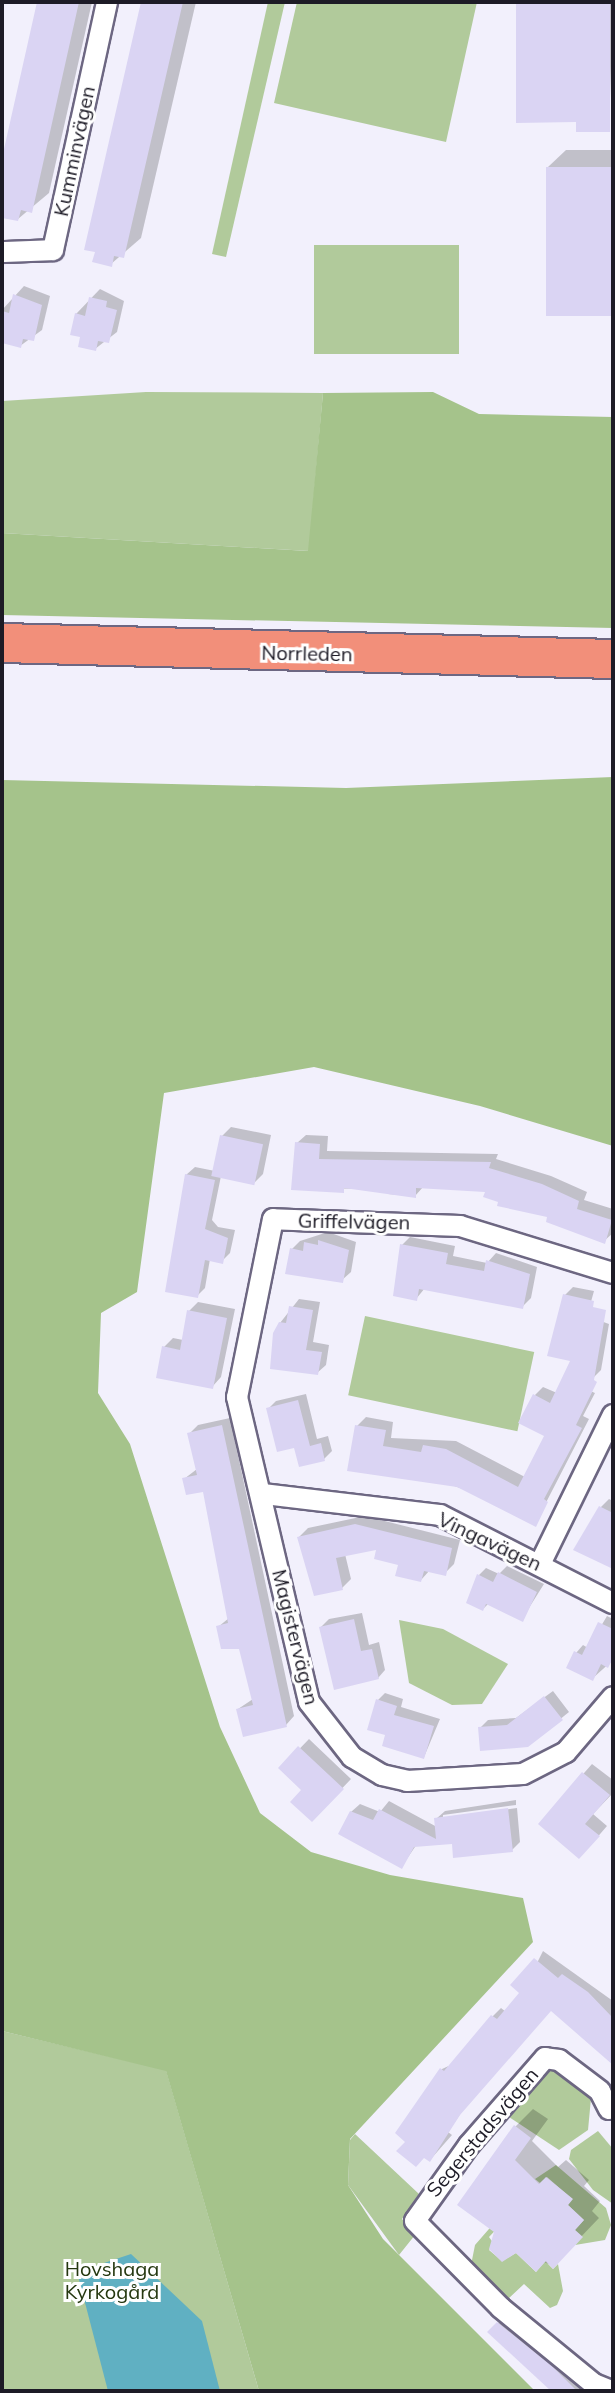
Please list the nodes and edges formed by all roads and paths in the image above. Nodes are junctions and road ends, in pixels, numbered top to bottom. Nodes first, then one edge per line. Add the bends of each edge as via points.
1 (107, 2) edge
2 (2, 252) edge
3 (2, 643) edge
4 (613, 659) edge
5 (2, 664) edge
6 (613, 678) edge
7 (613, 1273) edge
8 (613, 1415) edge
9 (264, 1494) junction
10 (540, 1564) junction
11 (613, 1603) edge
12 (613, 1697) edge
13 (609, 2109) dead end
14 (611, 2391) edge

1 - 2 street, Kumminvägen via 53,250
3 - 4 highway, Norrleden
5 - 6 highway, Norrleden
7 - 9 street, Griffelvägen via 460,1226 273,1219 237,1397
8 - 10 street
9 - 10 street, Vingavägen via 440,1515
9 - 12 street, Magistervägen via 309,1702 331,1736 366,1767 423,1782 523,1774 566,1752
10 - 11 street, Vingavägen
13 - 14 street, Segerstadsvägen via 600,2091 559,2060 545,2058 469,2145 415,2221 501,2308 594,2384

